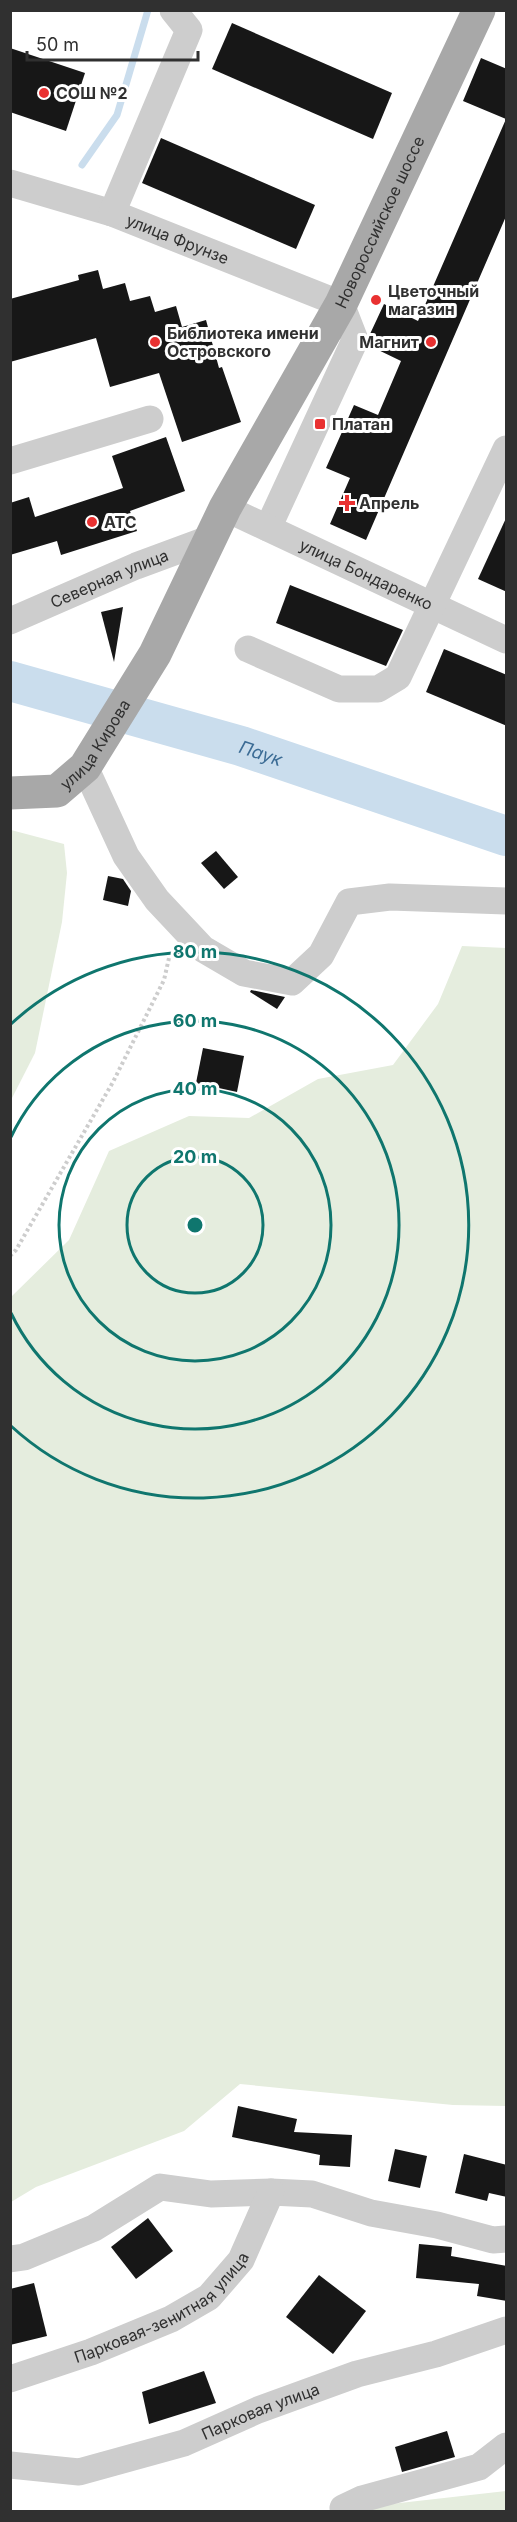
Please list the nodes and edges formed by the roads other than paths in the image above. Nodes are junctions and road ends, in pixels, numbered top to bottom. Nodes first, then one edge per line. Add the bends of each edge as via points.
1 (173, 10) edge
2 (479, 10) edge
3 (12, 185) edge
4 (112, 213) junction
5 (341, 304) junction
6 (150, 418) dead end
7 (507, 449) edge
8 (10, 461) edge
9 (225, 508) junction
10 (268, 528) junction
11 (209, 539) junction
12 (432, 605) junction
13 (10, 621) edge
14 (507, 640) edge
15 (248, 649) dead end
16 (155, 654) joint
17 (85, 767) junction
18 (10, 793) edge
19 (507, 902) edge
20 (272, 2192) junction
21 (507, 2239) edge
22 (10, 2259) edge
23 (507, 2330) edge
24 (10, 2379) edge
25 (507, 2446) edge
26 (10, 2465) edge
27 (344, 2508) dead end

1 - 4 street via 189,30
2 - 5 main road, Новороссийское шоссе
3 - 4 street, улица Фрунзе
4 - 5 street, улица Фрунзе
5 - 9 main road, Новороссийское шоссе
5 - 10 street via 355,340
6 - 8 street
7 - 12 street
9 - 10 street, улица Бондаренко
9 - 11 main road, Новороссийское шоссе
10 - 12 street, улица Бондаренко
11 - 13 street, Северная улица
11 - 16 main road, Новороссийское шоссе
12 - 14 street, улица Бондаренко
12 - 15 street via 398,677 378,689 339,689
16 - 17 main road, улица Кирова
17 - 18 main road, улица Кирова via 57,791
17 - 19 street via 126,856 157,900 203,950 244,973 292,982 321,955 348,902 390,897
20 - 21 street via 312,2194 371,2213 493,2240
20 - 22 street via 211,2194 160,2187 94,2228
20 - 24 street, Парковая-зенитная улица via 241,2260 209,2297 161,2323 91,2352
23 - 26 street, Парковая улица via 436,2354 357,2374 258,2410 184,2443 79,2472
25 - 27 street via 479,2467 362,2499

